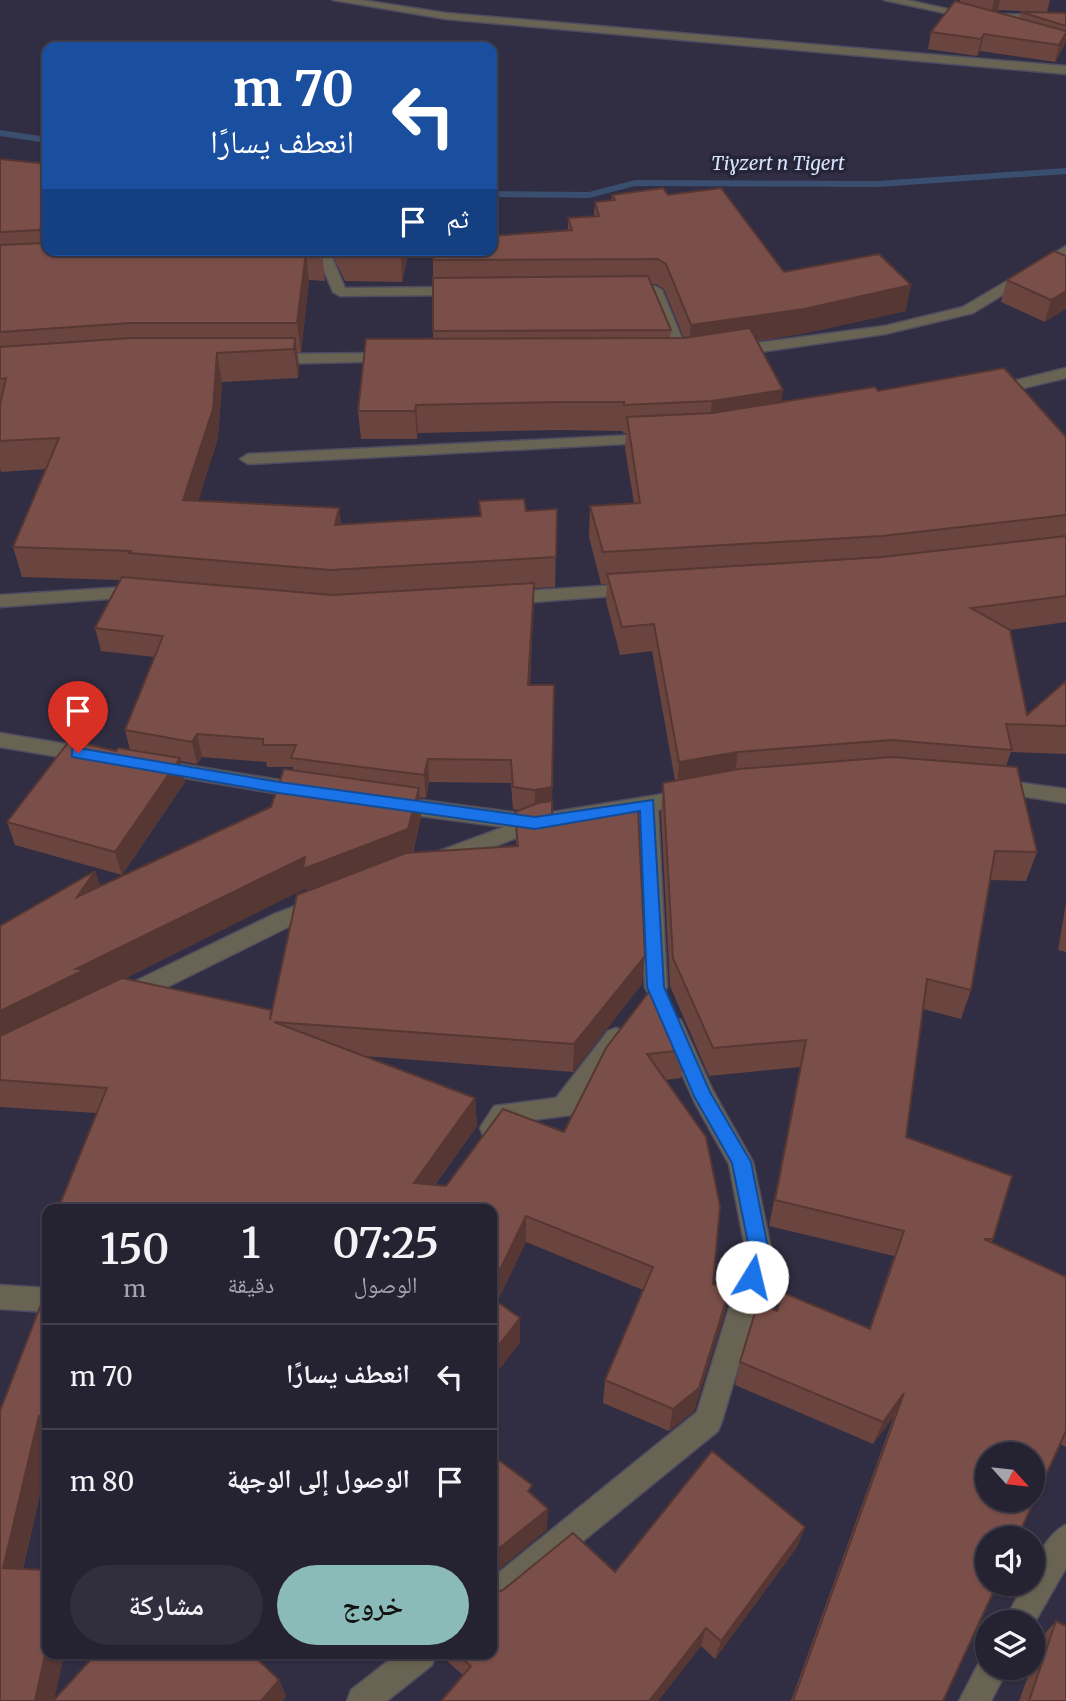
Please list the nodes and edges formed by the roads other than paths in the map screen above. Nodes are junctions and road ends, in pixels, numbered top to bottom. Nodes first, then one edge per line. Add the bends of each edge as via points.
1 (339, 0) edge
2 (890, 0) edge
3 (978, 17) junction
4 (1066, 18) edge
5 (1028, 32) edge
6 (1066, 70) edge
7 (1066, 250) edge
8 (325, 256) edge
9 (614, 290) edge
10 (477, 291) edge
11 (723, 353) edge
12 (413, 358) edge
13 (682, 358) edge
14 (261, 359) edge
15 (1066, 373) edge
16 (971, 394) edge
17 (667, 439) edge
18 (248, 459) dead end
19 (655, 589) edge
20 (157, 593) edge
21 (494, 598) edge
22 (0, 601) edge
23 (0, 740) edge
24 (107, 758) edge
25 (134, 763) edge
26 (968, 784) edge
27 (709, 793) edge
28 (319, 794) edge
29 (1066, 796) edge
30 (373, 801) edge
31 (647, 804) junction
32 (535, 823) junction
33 (421, 867) edge
34 (345, 896) edge
35 (656, 987) junction
36 (110, 1004) edge
37 (479, 1145) edge
38 (0, 1297) edge
39 (42, 1300) edge
40 (1066, 1540) edge
41 (497, 1593) edge
42 (1026, 1610) edge
43 (415, 1659) edge
44 (986, 1680) edge
45 (362, 1701) edge
46 (974, 1701) edge

1 - 6 street via 446,16
2 - 3 street
3 - 4 street
3 - 5 street
7 - 11 street via 968,310 885,330
8 - 10 street via 340,292
9 - 13 street via 655,290
12 - 14 street
15 - 16 street
17 - 18 street
19 - 21 street
20 - 22 street
23 - 24 street
25 - 28 street
26 - 29 street
27 - 31 street
30 - 32 street
31 - 32 street
31 - 35 street
32 - 33 street
34 - 36 street via 282,920
35 - 37 street via 564,1108 503,1114
35 - 41 street via 703,1096 741,1162 760,1253 708,1421
38 - 39 street
40 - 42 street
43 - 45 street
44 - 46 street

